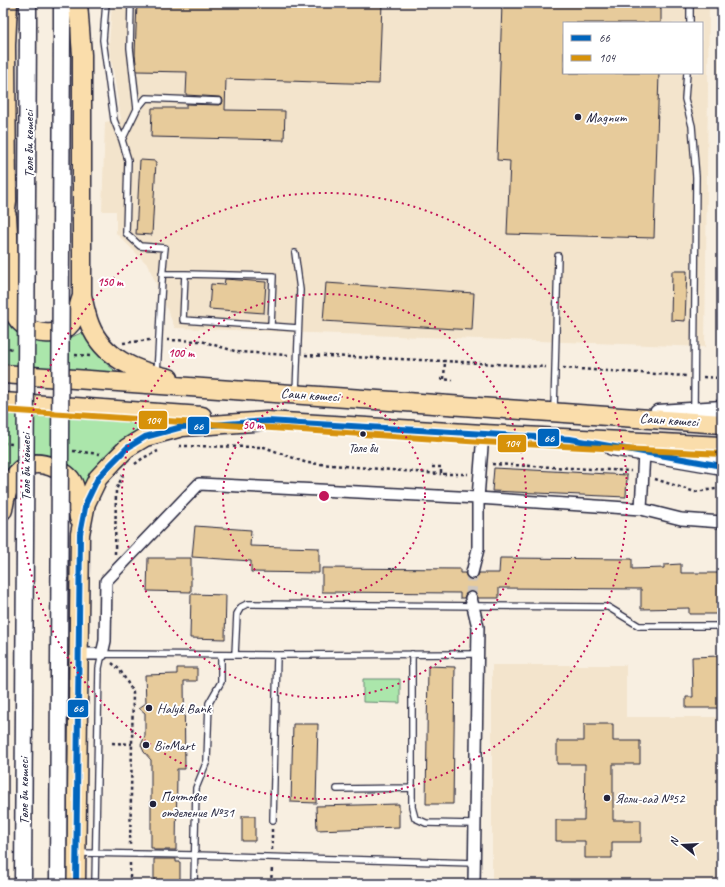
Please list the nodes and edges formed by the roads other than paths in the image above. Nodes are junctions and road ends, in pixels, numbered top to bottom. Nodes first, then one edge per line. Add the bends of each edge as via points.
1 (28, 3) edge
2 (62, 3) edge
3 (78, 3) edge
4 (106, 3) edge
5 (131, 3) edge
6 (690, 3) edge
7 (6, 9) edge
8 (690, 22) edge
9 (687, 74) edge
10 (219, 102) dead end
11 (137, 109) junction
12 (122, 140) junction
13 (5, 201) edge
14 (3, 228) edge
15 (296, 254) dead end
16 (558, 256) dead end
17 (162, 274) junction
18 (185, 274) junction
19 (82, 295) junction
20 (271, 326) junction
21 (298, 328) junction
22 (3, 374) edge
23 (156, 375) junction
24 (230, 390) junction
25 (296, 394) junction
26 (3, 402) edge
27 (722, 409) edge
28 (554, 411) junction
29 (694, 411) junction
30 (616, 416) junction
31 (267, 421) junction
32 (722, 424) edge
33 (483, 434) junction
34 (570, 439) junction
35 (722, 446) edge
36 (644, 452) junction
37 (722, 466) edge
38 (478, 498) junction
39 (641, 509) junction
40 (3, 510) edge
41 (722, 522) edge
42 (80, 534) junction
43 (472, 573) tunnel mouth
44 (472, 602) junction
45 (722, 626) edge
46 (79, 654) junction
47 (102, 654) junction
48 (412, 654) junction
49 (477, 654) junction
50 (221, 655) junction
51 (235, 655) junction
52 (277, 655) junction
53 (412, 788) junction
54 (338, 789) dead end
55 (273, 820) dead end
56 (474, 824) junction
57 (76, 853) junction
58 (95, 853) junction
59 (195, 855) junction
60 (474, 863) junction
61 (23, 884) edge
62 (58, 884) edge
63 (76, 884) edge
64 (95, 884) edge
65 (194, 884) edge
66 (474, 884) edge

1 - 61 main road, Төле би көшесі, bridge
2 - 62 main road, bridge
3 - 19 main road via 82,55
4 - 12 lane via 103,40 114,120
5 - 11 lane via 130,48
6 - 8 lane
7 - 13 main road
9 - 29 lane via 685,100 692,126 696,177
10 - 11 lane via 146,98
11 - 12 lane
12 - 17 lane via 128,160 126,233 140,246 165,248
13 - 14 main road
13 - 19 main road via 10,302 15,316 24,327 36,333 53,333 66,328 75,320
15 - 21 lane via 300,290
16 - 28 lane
17 - 18 lane
17 - 23 lane
18 - 20 lane via 183,320
18 - 20 lane via 273,276
19 - 23 main road via 89,324 108,351 122,362
20 - 21 lane
21 - 25 lane
22 - 24 main road, Саин көшесі
23 - 24 main road
24 - 25 main road, Саин көшесі
25 - 28 main road, Саин көшесі
26 - 31 main road
27 - 29 main road, Саин көшесі
28 - 30 main road, Саин көшесі
29 - 30 main road, Саин көшесі
30 - 32 main road, Саин көшесі
31 - 33 main road, Саин көшесі
31 - 42 main road via 182,426 139,440 127,448 98,478 86,503
33 - 34 main road, Саин көшесі
33 - 38 street
34 - 35 main road, Саин көшесі
34 - 36 main road
36 - 37 main road
36 - 39 street
38 - 39 street
38 - 43 street via 478,549
38 - 47 street via 199,484 106,581 105,641
39 - 41 street via 681,519
40 - 42 main road via 11,480 21,469 34,464 47,465 61,470 72,480 76,493
42 - 46 main road
44 - 45 lane via 608,607 640,626
44 - 49 street via 478,627
44 - 51 lane via 247,604 241,607 237,614
46 - 47 street
46 - 57 main road
47 - 50 lane
47 - 58 lane via 99,668
48 - 49 lane
48 - 52 lane
48 - 53 lane
49 - 56 street
50 - 51 lane
50 - 59 lane via 221,682 209,703 207,761 196,788
51 - 52 lane
52 - 55 lane
53 - 54 lane
53 - 56 lane via 415,818 426,824
56 - 60 street
57 - 58 lane
57 - 63 main road
58 - 59 lane
58 - 64 lane
59 - 60 lane
59 - 65 lane
60 - 66 street

